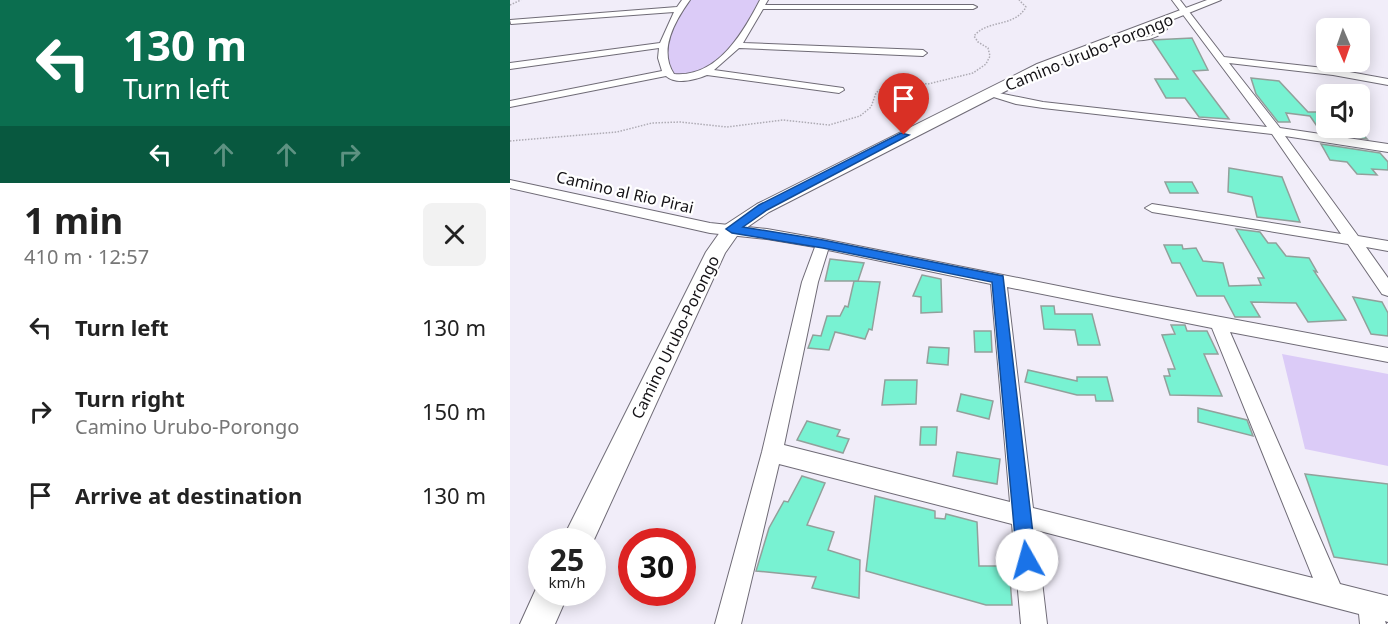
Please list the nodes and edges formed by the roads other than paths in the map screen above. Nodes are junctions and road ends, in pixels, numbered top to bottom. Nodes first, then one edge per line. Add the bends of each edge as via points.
1 (686, 0) edge
2 (1216, 0) edge
3 (763, 3) edge
4 (973, 7) dead end
5 (1180, 7) edge
6 (679, 9) junction
7 (511, 22) edge
8 (663, 45) junction
9 (735, 45) junction
10 (923, 53) dead end
11 (1220, 59) junction
12 (510, 66) edge
13 (705, 72) junction
14 (667, 73) junction
15 (1388, 82) edge
16 (839, 90) dead end
17 (989, 94) junction
18 (510, 104) edge
19 (1276, 131) junction
20 (1388, 148) edge
21 (510, 184) edge
22 (1152, 208) dead end
23 (732, 229) junction
24 (1354, 241) junction
25 (823, 244) junction
26 (1388, 246) edge
27 (998, 279) junction
28 (1388, 290) edge
29 (1218, 323) junction
30 (1388, 355) edge
31 (772, 452) junction
32 (1021, 517) junction
33 (584, 528) edge
34 (1332, 595) junction
35 (545, 606) edge
36 (1377, 613) edge
37 (537, 624) edge
38 (728, 624) edge
39 (1034, 624) edge

1 - 6 street
2 - 5 main road, Camino Urubo-Porongo
3 - 4 street
3 - 9 street
5 - 11 street
5 - 17 main road, Camino Urubo-Porongo via 1161,21 1042,68
6 - 7 street
6 - 8 street
8 - 12 street
8 - 14 street
9 - 10 street
9 - 13 street
11 - 15 street
11 - 19 street
13 - 14 street via 679,80
13 - 16 street
14 - 18 street
17 - 19 street via 1043,105
17 - 23 main road, Camino Urubo-Porongo via 763,207
19 - 20 street
19 - 24 street
21 - 23 street, Camino al Rio Pirai via 710,228
22 - 24 street
23 - 25 street, Camino al Rio Pirai
23 - 33 main road, Camino Urubo-Porongo via 716,252
24 - 26 street
24 - 28 street
25 - 27 street, Camino al Rio Pirai
25 - 31 street via 810,282
27 - 29 street, Camino al Rio Pirai
27 - 32 street
29 - 30 street, Camino al Rio Pirai
29 - 34 street
31 - 32 street
31 - 38 street
32 - 34 street
32 - 39 street
34 - 36 street
35 - 37 main road

